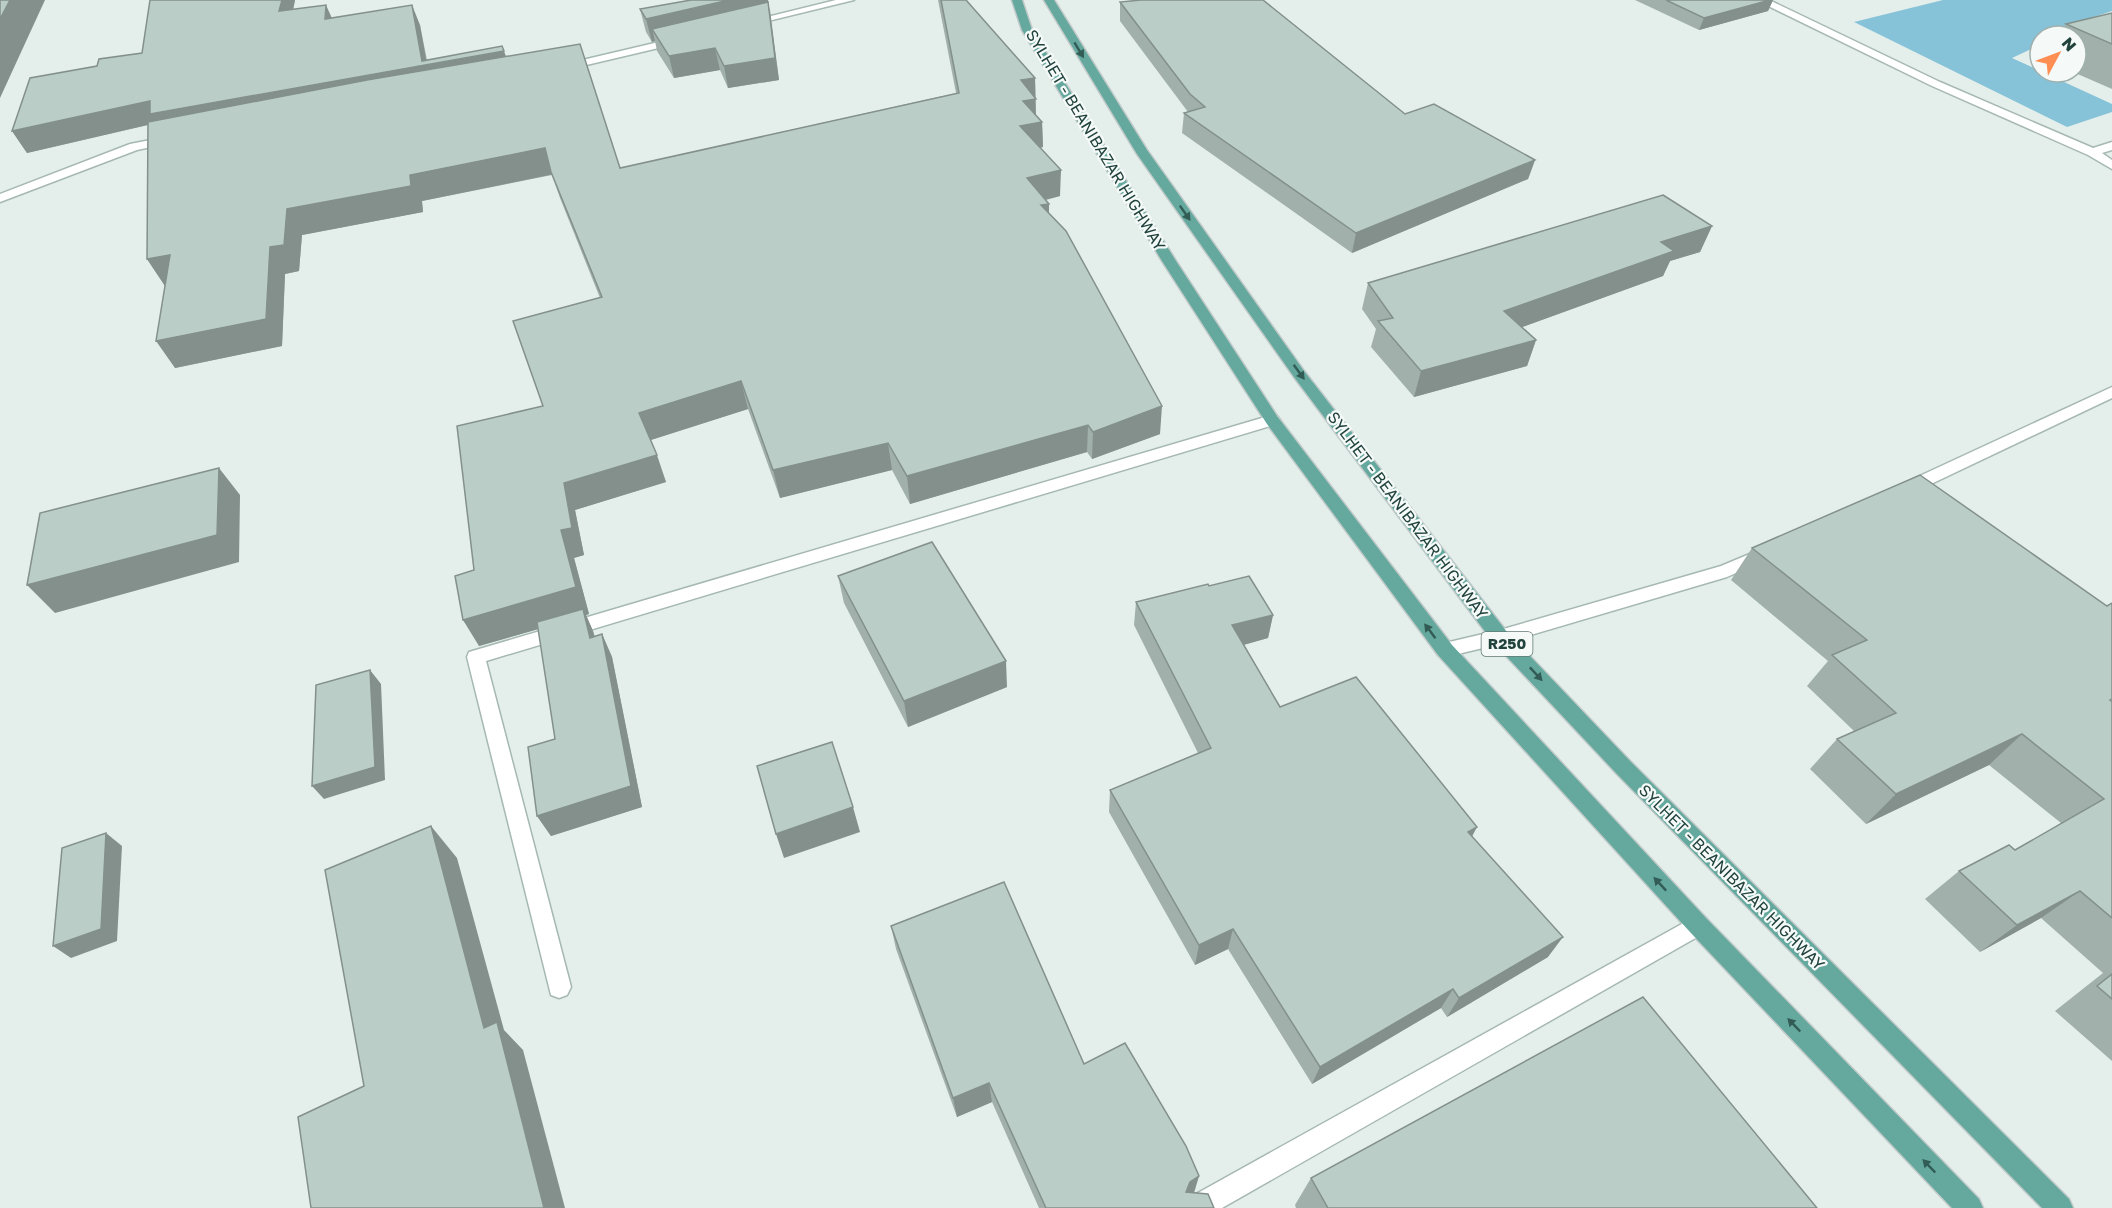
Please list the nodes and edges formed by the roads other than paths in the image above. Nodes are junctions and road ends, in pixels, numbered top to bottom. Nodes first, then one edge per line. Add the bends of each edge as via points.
1 (849, 0) edge
2 (1017, 0) edge
3 (1049, 0) edge
4 (1761, 0) edge
5 (735, 27) edge
6 (689, 38) edge
7 (550, 70) edge
8 (180, 138) edge
9 (2112, 146) edge
10 (2092, 152) junction
11 (2112, 165) edge
12 (0, 198) edge
13 (2112, 392) edge
14 (1272, 420) junction
15 (1889, 496) edge
16 (1781, 546) edge
17 (1500, 637) junction
18 (1445, 651) junction
19 (1698, 925) junction
20 (559, 987) dead end
21 (1196, 1208) edge
22 (1970, 1208) edge
23 (2060, 1208) edge

1 - 5 street
2 - 14 main road, SYLHET - BEANIBAZAR HIGHWAY / R250 via 1027,30
3 -> 17 main road, SYLHET - BEANIBAZAR HIGHWAY / R250 via 1141,151 1299,374
4 - 10 street via 1936,84
6 - 7 street
8 - 12 street via 134,147
9 - 10 street
10 - 11 street
13 - 15 street
18 -> 14 main road, SYLHET - BEANIBAZAR HIGHWAY / R250
14 - 20 street via 476,657
16 - 17 street via 1727,571
17 - 18 street
17 -> 23 main road, SYLHET - BEANIBAZAR HIGHWAY / R250 via 1623,767
19 -> 18 main road, SYLHET - BEANIBAZAR HIGHWAY / R250
19 - 21 street
22 -> 19 main road, SYLHET - BEANIBAZAR HIGHWAY / R250

